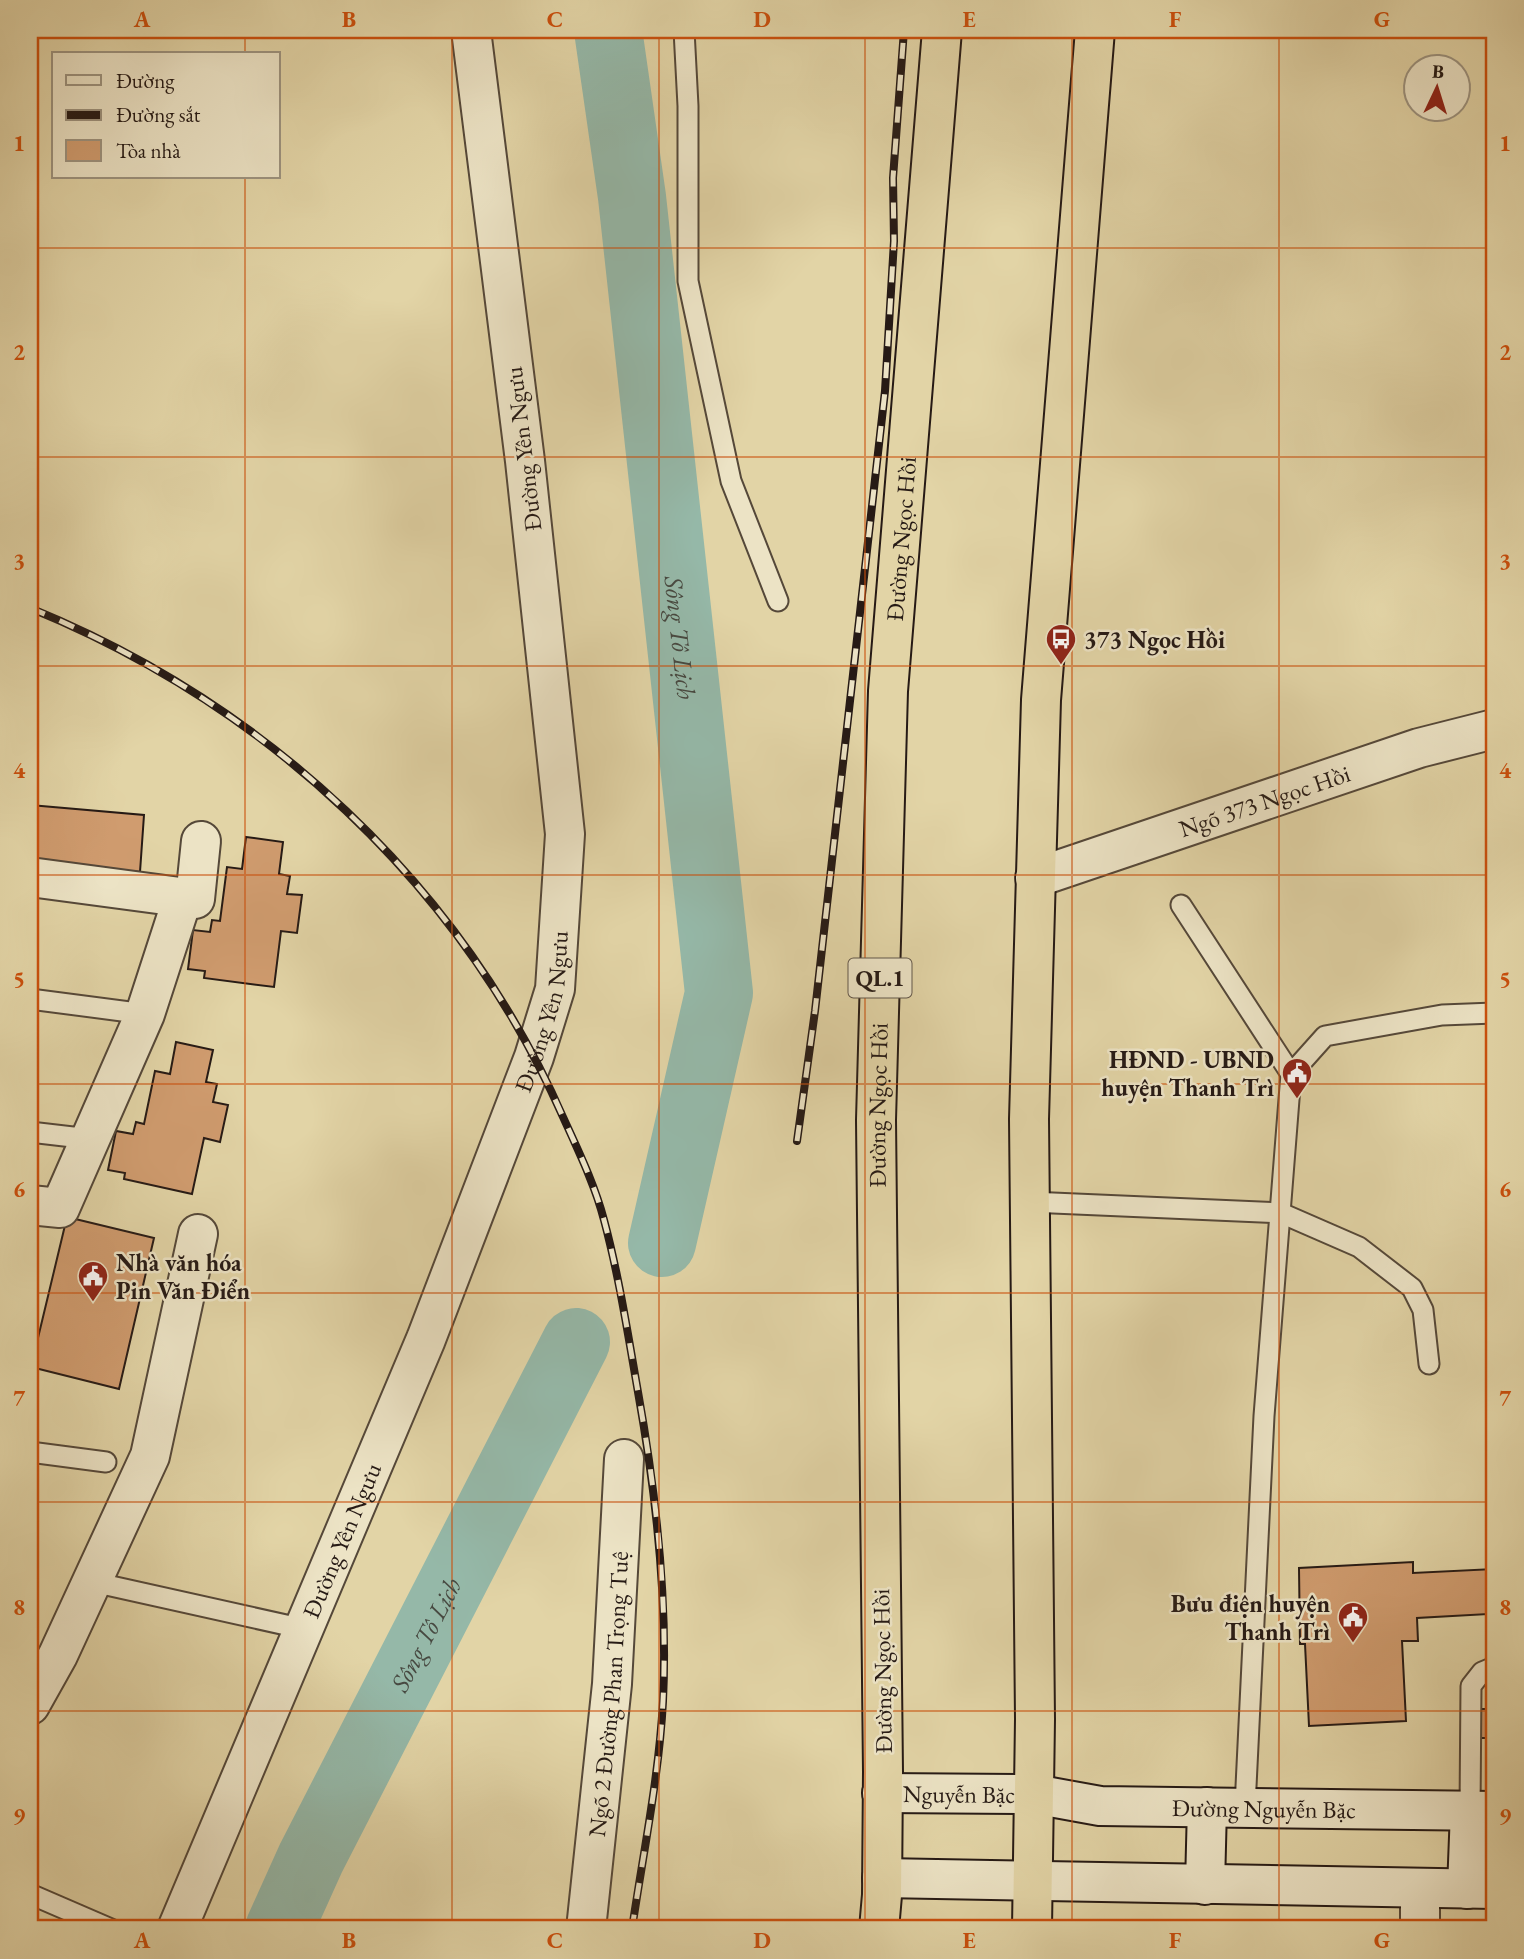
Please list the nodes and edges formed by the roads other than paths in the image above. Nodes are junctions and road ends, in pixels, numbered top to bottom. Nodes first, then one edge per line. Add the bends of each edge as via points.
1 (471, 30) edge
2 (684, 30) edge
3 (942, 30) edge
4 (1095, 30) edge
5 (778, 601) dead end
6 (1494, 729) edge
7 (201, 841) dead end
8 (30, 877) edge
9 (1035, 878) junction
10 (183, 897) junction
11 (1181, 905) dead end
12 (30, 999) edge
13 (1494, 1013) edge
14 (145, 1014) junction
15 (1292, 1074) junction
16 (30, 1132) edge
17 (90, 1139) junction
18 (1030, 1202) junction
19 (30, 1205) edge
20 (1281, 1213) junction
21 (198, 1234) dead end
22 (1429, 1364) dead end
23 (30, 1452) edge
24 (624, 1459) dead end
25 (106, 1462) dead end
26 (93, 1582) junction
27 (304, 1629) junction
28 (1494, 1667) edge
29 (30, 1705) edge
30 (882, 1793) junction
31 (1034, 1794) junction
32 (1207, 1807) junction
33 (1245, 1807) junction
34 (1482, 1811) edge
35 (882, 1878) junction
36 (1034, 1882) junction
37 (1205, 1885) junction
38 (1481, 1889) edge
39 (1420, 1890) junction
40 (30, 1894) edge
41 (111, 1929) edge
42 (177, 1929) edge
43 (586, 1929) edge
44 (879, 1929) edge
45 (1032, 1929) edge
46 (1420, 1929) edge

1 - 27 street, Đường Yên Ngưu via 525,461 565,834 555,989 534,1057 426,1339
2 - 5 lane via 688,281 731,481
3 - 30 highway, Đường Ngọc Hồi / QL.1 via 888,691 876,1121
4 - 9 highway via 1041,701
6 - 9 street, Ngõ 373 Ngọc Hồi via 1419,748
7 - 10 street via 195,899
8 - 10 street
9 - 18 highway
10 - 14 street
11 - 15 lane
12 - 14 lane
13 - 15 lane via 1442,1015 1325,1037
14 - 17 street
15 - 20 lane
16 - 17 lane
17 - 19 street via 60,1208
18 - 20 lane
18 - 31 highway
20 - 22 lane via 1359,1247 1412,1288 1423,1310
20 - 33 lane via 1264,1416
21 - 26 street via 150,1456
23 - 25 lane
24 - 43 street, Ngõ 2 Đường Phan Trọng Tuệ via 612,1684
26 - 27 lane
26 - 29 street
27 - 42 street, Đường Yên Ngưu
28 - 34 lane via 1482,1672 1471,1686
30 - 31 street, Nguyễn Bặc
30 - 35 highway, Đường Ngọc Hồi / QL.1
31 - 32 street, Đường Nguyễn Bặc via 1100,1806
31 - 36 highway
32 - 33 street, Đường Nguyễn Bặc
32 - 37 street
33 - 34 street, Đường Nguyễn Bặc
34 - 38 street
35 - 36 street
35 - 44 highway, Đường Ngọc Hồi / QL.1
36 - 37 street
36 - 45 highway
37 - 39 street
38 - 39 street
39 - 46 street
40 - 41 lane

